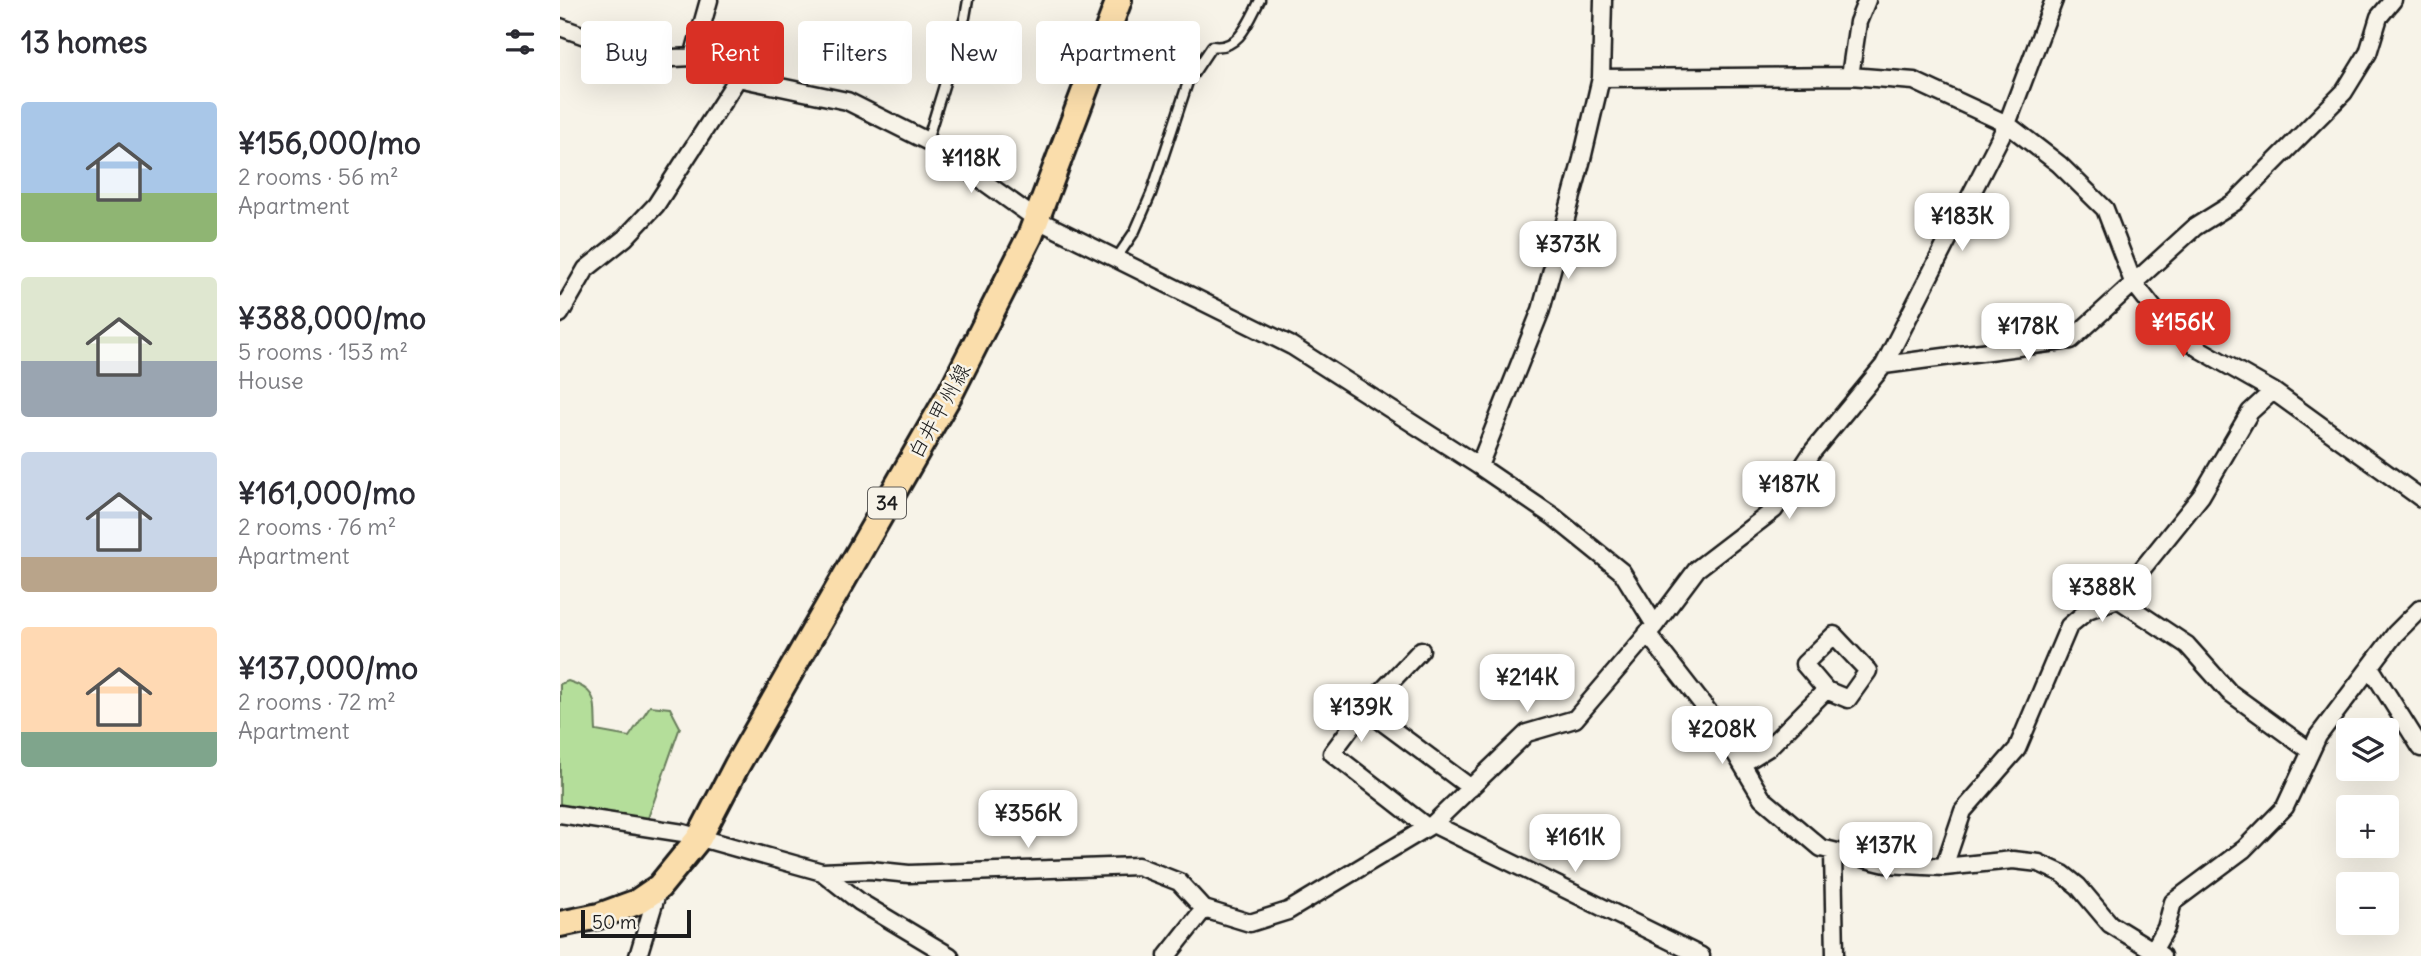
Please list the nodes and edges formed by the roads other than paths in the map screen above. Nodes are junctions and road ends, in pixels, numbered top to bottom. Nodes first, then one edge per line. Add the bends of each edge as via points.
1 (709, 0) edge
2 (968, 0) edge
3 (1119, 0) edge
4 (1260, 0) edge
5 (1603, 0) edge
6 (1867, 0) edge
7 (2054, 0) edge
8 (2393, 0) edge
9 (703, 21) edge
10 (560, 27) edge
11 (686, 57) edge
12 (1850, 76) junction
13 (1601, 78) junction
14 (733, 84) edge
15 (766, 84) edge
16 (2007, 124) junction
17 (927, 141) junction
18 (1036, 219) junction
19 (1116, 259) junction
20 (2133, 282) junction
21 (560, 314) edge
22 (1884, 365) junction
23 (2273, 391) junction
24 (1479, 467) junction
25 (2421, 498) edge
26 (2118, 598) junction
27 (2421, 608) edge
28 (1651, 629) junction
29 (1420, 650) dead end
30 (2370, 667) junction
31 (1826, 690) dead end
32 (1365, 709) junction
33 (2421, 748) edge
34 (2310, 751) junction
35 (1742, 764) junction
36 (1471, 788) junction
37 (560, 814) edge
38 (1430, 826) junction
39 (699, 838) junction
40 (1833, 852) junction
41 (1944, 867) junction
42 (822, 872) junction
43 (659, 887) junction
44 (1204, 909) junction
45 (560, 924) edge
46 (2154, 954) edge
47 (638, 956) edge
48 (950, 956) edge
49 (1167, 956) edge
50 (1701, 956) edge
51 (1835, 956) edge

1 - 9 street
2 - 17 lane
3 - 18 main road, 白井甲州線 / 34
4 - 19 lane via 1234,43 1212,46 1188,82 1151,194
5 - 13 street
6 - 12 street via 1858,22
7 - 16 street
8 - 20 street via 2379,16 2368,53 2344,92 2235,202 2195,227
10 - 11 street via 604,43 633,60
12 - 13 street
12 - 16 street via 1914,81
13 - 24 street via 1541,310
14 - 21 street via 656,205 586,269
15 - 17 street via 847,101
16 - 20 street via 2059,164 2105,209
16 - 22 street
17 - 18 street
18 - 19 street
18 - 39 main road, 白井甲州線 / 34 via 951,392
19 - 24 street via 1292,346
20 - 22 street via 2071,340
20 - 23 street via 2165,323 2201,350
22 - 28 street via 1813,451 1774,510 1697,569
23 - 25 street
23 - 26 street via 2250,412 2201,496
24 - 28 street via 1554,517 1622,572
26 - 34 street via 2187,645 2229,692
26 - 41 street via 2088,610 2069,626 2017,749 1963,811
27 - 30 street
28 - 35 street
28 - 36 street via 1575,719 1527,733
29 - 32 street
30 - 33 street
30 - 34 street
31 - 35 street via 1768,748
32 - 36 street
32 - 38 street via 1332,753
34 - 46 street via 2285,807 2244,849 2173,902
35 - 40 street via 1762,798 1821,848
36 - 38 street
37 - 39 street
38 - 44 street via 1288,911 1250,923
38 - 50 street
39 - 42 street
39 - 43 main road, 白井甲州線 / 34
40 - 41 street via 1886,864
40 - 51 street
41 - 46 street via 2013,860 2039,863 2063,874 2110,924
42 - 44 street via 909,874 1138,866 1179,883
42 - 48 street via 860,902
43 - 45 main road, 白井甲州線 / 34 via 637,902
43 - 47 street
44 - 49 street

